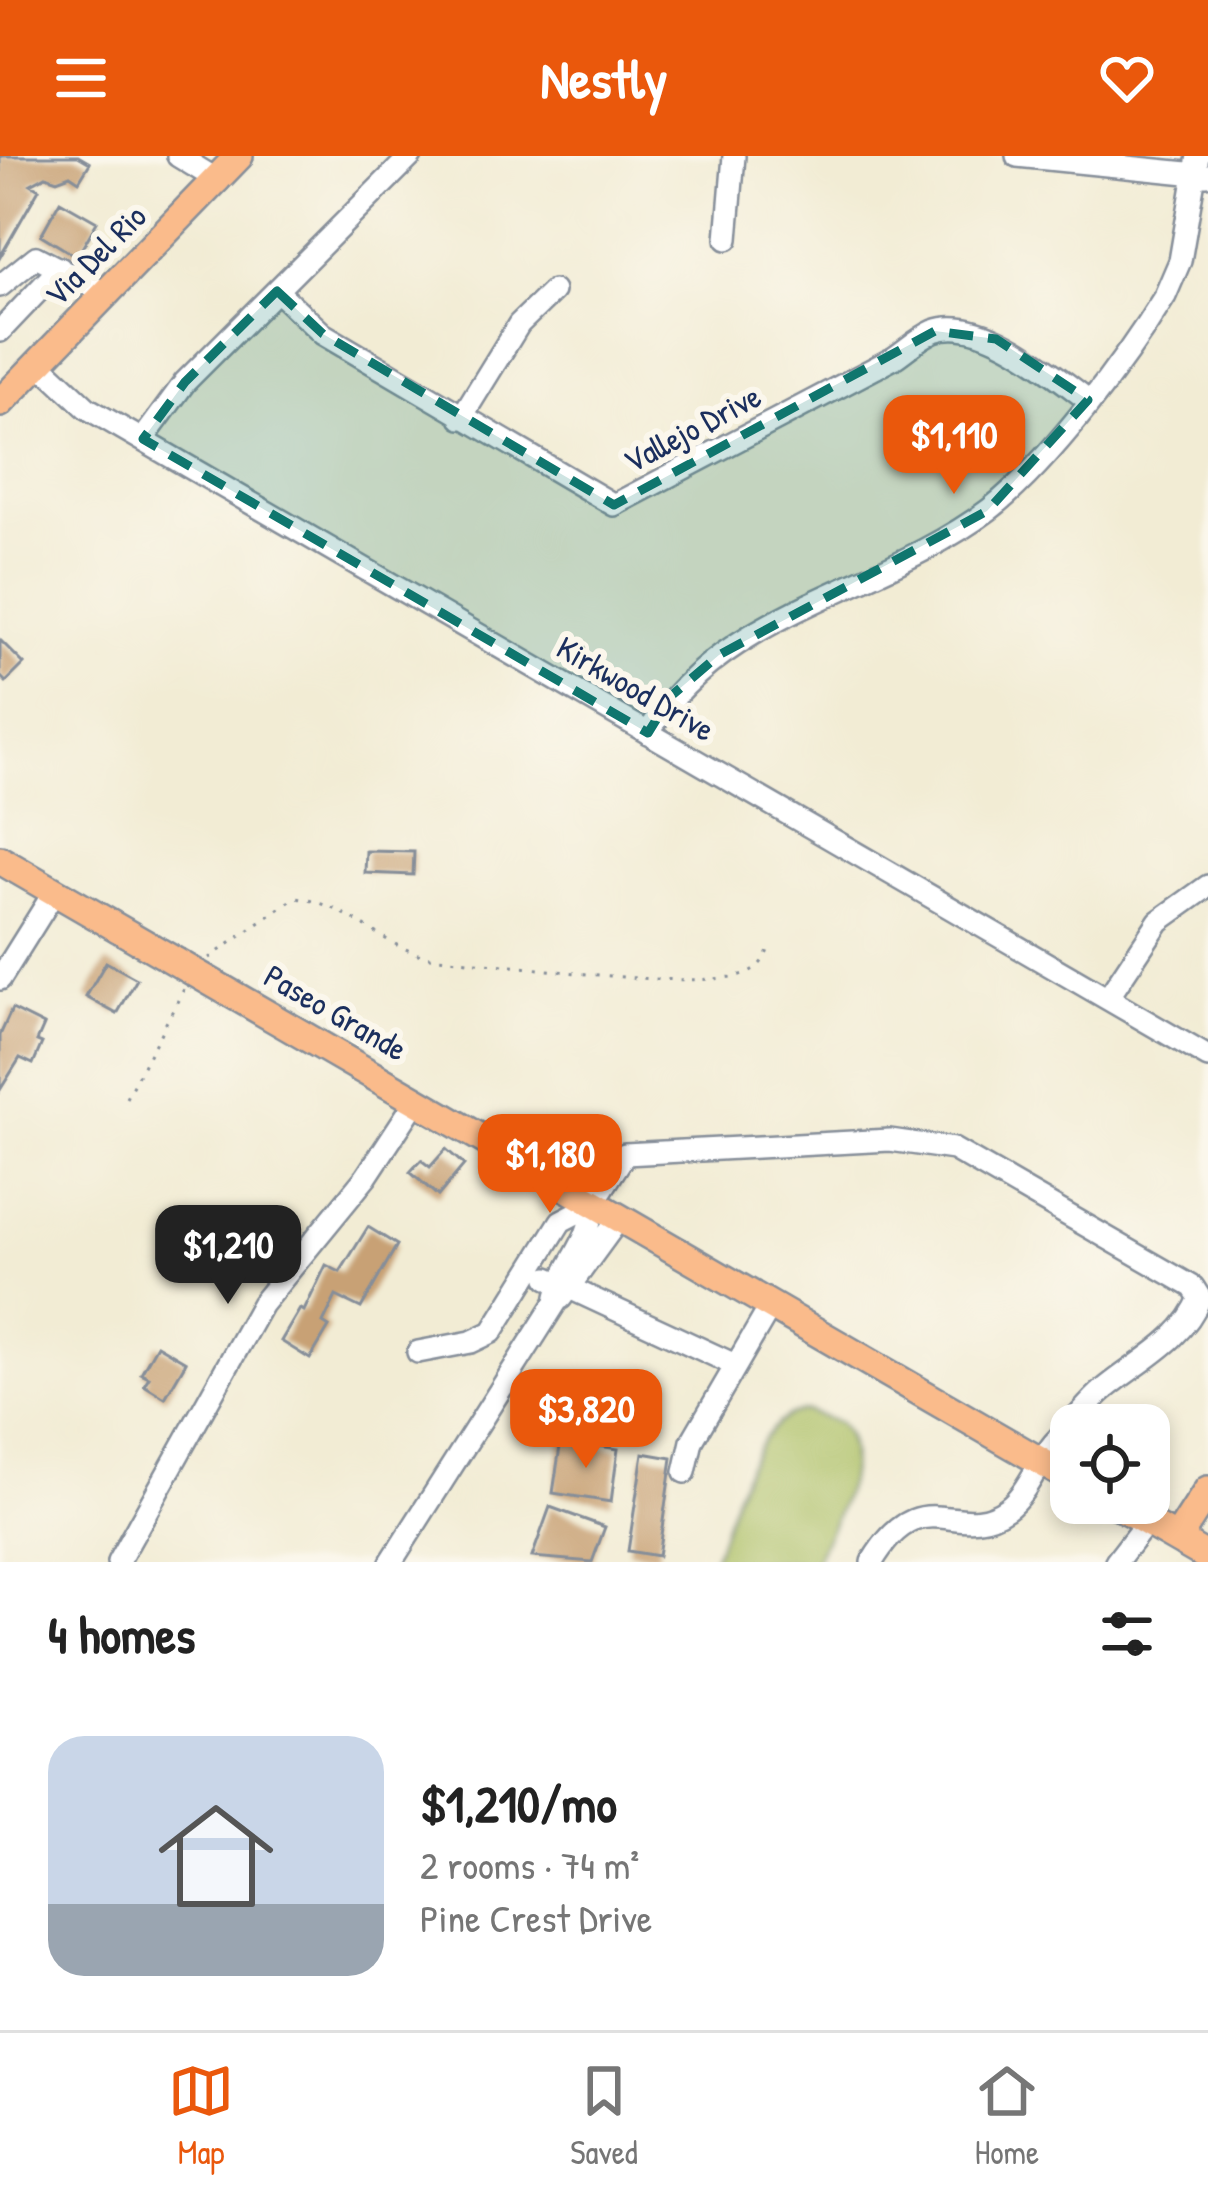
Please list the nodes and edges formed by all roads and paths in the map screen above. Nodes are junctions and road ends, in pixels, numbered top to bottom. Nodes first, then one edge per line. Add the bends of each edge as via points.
1 (178, 156) edge
2 (239, 156) edge
3 (411, 156) edge
4 (734, 156) edge
5 (1017, 156) edge
6 (1201, 169) edge
7 (218, 181) junction
8 (727, 239) dead end
9 (61, 268) junction
10 (0, 286) edge
11 (277, 291) junction
12 (553, 291) dead end
13 (107, 294) junction
14 (0, 331) edge
15 (40, 363) junction
16 (1088, 400) junction
17 (0, 403) edge
18 (461, 418) junction
19 (143, 439) junction
20 (648, 733) junction
21 (0, 860) edge
22 (1208, 886) edge
23 (55, 891) junction
24 (769, 946) dead end
25 (208, 959) dead end
26 (0, 979) edge
27 (188, 985) dead end
28 (1108, 998) junction
29 (1208, 1057) edge
30 (126, 1099) dead end
31 (416, 1100) junction
32 (592, 1205) junction
33 (618, 1220) junction
34 (532, 1268) junction
35 (561, 1292) junction
36 (770, 1306) junction
37 (482, 1337) junction
38 (418, 1352) dead end
39 (733, 1364) junction
40 (505, 1382) junction
41 (1037, 1462) junction
42 (1050, 1468) edge
43 (686, 1472) dead end
44 (1208, 1490) edge
45 (1208, 1521) edge
46 (1145, 1524) edge
47 (1150, 1524) edge
48 (1196, 1551) edge
49 (118, 1562) edge
50 (391, 1562) edge
51 (872, 1562) edge
52 (1116, 1562) edge

1 - 7 street
2 - 7 main road, Via Del Rio
3 - 11 street
4 - 8 street
5 - 6 street
6 - 16 street via 1165,296
7 - 13 main road, Via Del Rio
9 - 10 street via 30,258
9 - 13 street
9 - 14 street
11 - 18 street, Vallejo Drive via 323,334
11 - 19 street via 185,382
12 - 18 street via 519,324
13 - 15 main road, Via Del Rio
15 - 17 main road, Via Del Rio
15 - 19 street, Kirkwood Drive via 87,408
16 - 18 street, Vallejo Drive via 996,339 935,331 614,505
16 - 20 street via 987,512 719,655 670,696
19 - 20 street, Kirkwood Drive
20 - 28 street, Kirkwood Drive
21 - 23 main road, Paseo Grande
22 - 28 street via 1160,921
23 - 26 street
23 - 31 main road, Paseo Grande
24 - 25 path via 745,973 674,979 437,958 402,947 349,912 295,898
27 - 30 path
28 - 29 street, Kirkwood Drive
31 - 32 main road, Paseo Grande
31 - 49 street via 366,1177 262,1304
32 - 33 main road, Paseo Grande
32 - 34 street via 561,1221
32 - 35 street via 592,1232
32 - 41 street via 625,1154 921,1142 986,1165 1193,1287 1200,1298 1194,1312
33 - 35 street
33 - 36 main road, Paseo Grande
34 - 35 street
34 - 37 street
35 - 39 street
35 - 40 street
36 - 39 street
36 - 41 main road, Paseo Grande
37 - 38 street
37 - 40 street
39 - 43 street via 692,1441
40 - 50 street
41 - 42 main road, Paseo Grande
41 - 51 street via 1010,1506 991,1516 904,1521
44 - 48 main road via 1183,1529
45 - 48 main road
46 - 52 street
47 - 48 main road

